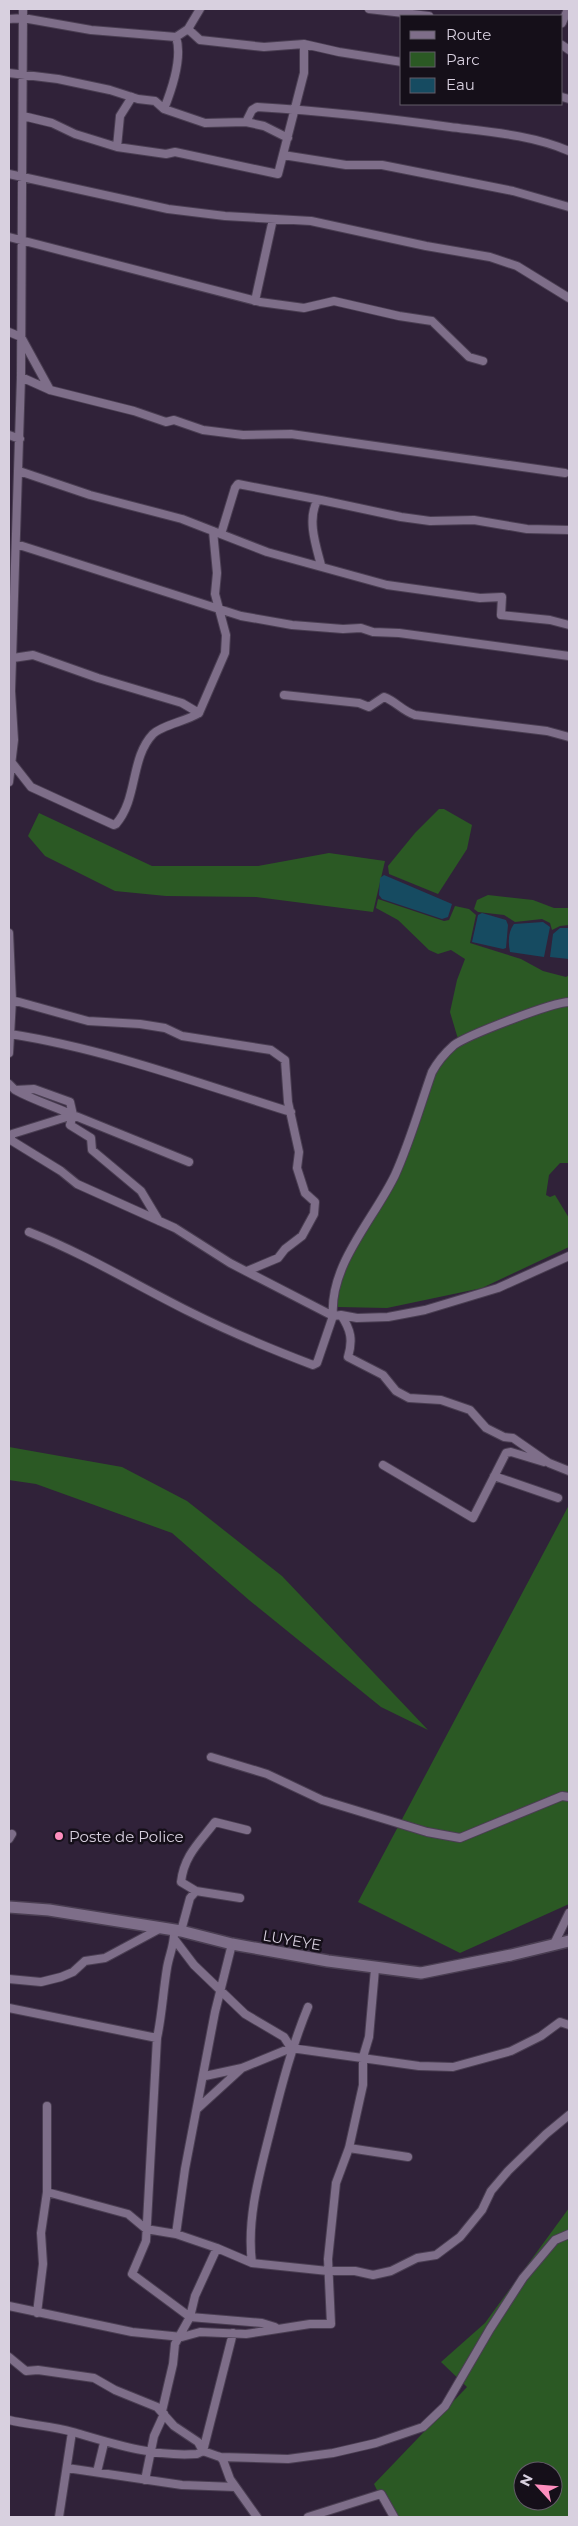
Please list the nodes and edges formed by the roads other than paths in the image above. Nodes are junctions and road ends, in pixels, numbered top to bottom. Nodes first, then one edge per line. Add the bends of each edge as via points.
1 (23, 9) edge
2 (200, 9) edge
3 (370, 9) edge
4 (568, 9) edge
5 (421, 15) edge
6 (23, 18) junction
7 (9, 19) edge
8 (563, 21) edge
9 (188, 29) junction
10 (176, 37) junction
11 (304, 44) junction
12 (400, 62) edge
13 (9, 73) edge
14 (23, 74) junction
15 (132, 97) junction
16 (164, 109) junction
17 (295, 109) junction
18 (23, 116) junction
19 (246, 122) junction
20 (288, 138) junction
21 (117, 147) junction
22 (569, 151) edge
23 (283, 156) junction
24 (9, 174) edge
25 (22, 176) junction
26 (569, 207) edge
27 (273, 219) junction
28 (9, 237) edge
29 (22, 241) junction
30 (569, 298) edge
31 (255, 300) junction
32 (9, 332) edge
33 (21, 337) junction
34 (483, 361) dead end
35 (21, 377) junction
36 (50, 390) junction
37 (9, 434) edge
38 (20, 439) junction
39 (19, 471) junction
40 (565, 473) dead end
41 (321, 500) junction
42 (569, 530) edge
43 (213, 531) junction
44 (221, 534) junction
45 (16, 544) junction
46 (321, 565) junction
47 (220, 611) junction
48 (569, 625) edge
49 (569, 656) edge
50 (13, 658) junction
51 (284, 695) dead end
52 (199, 713) junction
53 (569, 737) edge
54 (9, 759) edge
55 (9, 782) edge
56 (9, 933) edge
57 (12, 1000) junction
58 (569, 1002) edge
59 (10, 1034) junction
60 (9, 1053) edge
61 (12, 1087) edge
62 (291, 1112) junction
63 (73, 1114) junction
64 (9, 1140) edge
65 (189, 1162) dead end
66 (159, 1220) junction
67 (29, 1232) dead end
68 (569, 1256) edge
69 (247, 1271) junction
70 (337, 1316) junction
71 (549, 1463) junction
72 (384, 1465) dead end
73 (569, 1470) edge
74 (494, 1476) junction
75 (558, 1498) dead end
76 (211, 1757) dead end
77 (569, 1797) edge
78 (247, 1830) dead end
79 (196, 1890) junction
80 (240, 1898) dead end
81 (9, 1907) edge
82 (569, 1913) edge
83 (161, 1928) junction
84 (176, 1934) junction
85 (569, 1941) edge
86 (232, 1944) junction
87 (554, 1944) junction
88 (375, 1969) junction
89 (9, 1979) edge
90 (222, 1991) junction
91 (308, 2007) dead end
92 (9, 2008) edge
93 (569, 2025) edge
94 (157, 2038) junction
95 (291, 2048) junction
96 (363, 2057) junction
97 (242, 2068) junction
98 (205, 2076) junction
99 (47, 2106) dead end
100 (197, 2108) junction
101 (569, 2115) edge
102 (349, 2148) junction
103 (408, 2157) dead end
104 (47, 2192) junction
105 (146, 2229) junction
106 (176, 2234) junction
107 (569, 2234) edge
108 (217, 2248) junction
109 (252, 2263) junction
110 (328, 2271) junction
111 (9, 2306) edge
112 (36, 2314) junction
113 (190, 2317) junction
114 (278, 2328) junction
115 (233, 2333) junction
116 (178, 2337) junction
117 (9, 2357) edge
118 (163, 2413) junction
119 (9, 2420) edge
120 (72, 2432) junction
121 (104, 2443) junction
122 (203, 2451) junction
123 (150, 2453) junction
124 (220, 2457) junction
125 (67, 2468) junction
126 (97, 2472) junction
127 (145, 2480) junction
128 (235, 2487) junction
129 (59, 2517) edge
130 (257, 2517) edge
131 (308, 2517) edge
132 (394, 2517) edge

1 - 6 street
2 - 9 street
3 - 5 street
4 - 8 street
6 - 7 street
6 - 10 street via 91,30
6 - 14 street
9 - 10 street
9 - 11 street via 200,40 264,48
10 - 16 street via 179,53 175,83
11 - 12 street
11 - 17 street via 304,73
13 - 14 street
14 - 15 street via 82,83
14 - 18 street
15 - 16 street via 155,100
15 - 21 street via 120,116
16 - 19 street via 205,123
17 - 19 street via 257,107
17 - 20 street
17 - 22 street via 493,132 550,143
18 - 21 street via 52,122 75,134
18 - 25 street
19 - 20 street
20 - 23 street
21 - 23 street via 166,154 175,152 275,174
23 - 26 street via 346,165 382,164 513,191
24 - 25 street
25 - 27 street via 168,209
25 - 29 street
27 - 30 street via 322,222 503,260
27 - 31 street
28 - 29 street
29 - 31 street
29 - 33 street
31 - 34 street via 304,308 334,301 432,321 469,357
32 - 33 street
33 - 35 street
33 - 36 street
35 - 36 street
35 - 38 street
36 - 40 street via 203,430 243,435 291,434
37 - 38 street
38 - 39 street
39 - 43 street
39 - 45 street
41 - 42 street via 420,519 474,520 527,529
41 - 44 street via 238,484
41 - 46 street via 314,508 313,525
43 - 44 street
43 - 47 street via 217,572 215,594
44 - 46 street via 267,552
45 - 47 street
45 - 50 street
46 - 48 street via 387,585 480,598 502,597 501,615
47 - 49 street via 292,625 361,628
47 - 52 street via 226,635 224,652
50 - 52 street via 33,655 182,703
50 - 54 street via 14,740
51 - 53 street via 359,703 369,707 384,697 403,711 415,715 547,731
52 - 54 street via 155,732 146,742 124,810 114,825 31,787
54 - 55 street
56 - 57 street
57 - 59 street
57 - 62 street via 88,1021 140,1024 164,1028 182,1036 271,1050 285,1060
58 - 70 street via 508,1021 456,1044 440,1058 394,1176 340,1275 332,1299
59 - 60 street
59 - 62 street via 127,1060
61 - 63 street via 30,1098
62 - 69 street via 299,1152 297,1168 305,1193 315,1202 314,1214 302,1236 278,1258
63 - 64 street via 12,1134
63 - 65 street
63 - 66 street via 70,1125 91,1138 92,1150 141,1191
64 - 66 street via 77,1184
66 - 69 street
67 - 70 street via 68,1248 205,1319 313,1365 317,1363
68 - 70 street via 498,1288 425,1310 388,1317
69 - 70 street
70 - 71 street via 347,1324 352,1340 348,1356 383,1375 396,1390 409,1398 441,1400 470,1410 486,1428 513,1438
71 - 73 street
71 - 74 street via 508,1451
72 - 74 street via 473,1518
74 - 75 street
76 - 77 street via 267,1774 322,1800 427,1832 460,1838 562,1796
78 - 79 street via 215,1822 195,1844 181,1882
79 - 80 street
79 - 84 street
81 - 83 street, LUYEYE via 49,1910
82 - 87 street
83 - 84 street, LUYEYE
83 - 89 street via 105,1958 85,1961 73,1972 42,1982
84 - 86 street, LUYEYE
84 - 90 street via 194,1965
84 - 94 street via 167,1967
85 - 87 street, LUYEYE
86 - 88 street, LUYEYE
86 - 90 street
87 - 88 street, LUYEYE via 421,1972
88 - 96 street via 369,2037
90 - 95 street via 245,2014 284,2037
90 - 98 street via 215,2012
91 - 95 street
92 - 94 street
93 - 96 street via 560,2022 512,2051 453,2067 419,2066
94 - 105 street
95 - 96 street
95 - 97 street
95 - 109 street via 253,2210 249,2241
96 - 102 street via 363,2085
97 - 98 street
97 - 100 street
98 - 100 street
99 - 104 street
100 - 106 street
101 - 110 street via 508,2171 468,2228 436,2255 417,2258 391,2271 373,2275
102 - 103 street
102 - 110 street via 336,2183
104 - 105 street via 128,2214
104 - 112 street
105 - 106 street
105 - 113 street via 146,2241 132,2274
106 - 108 street
107 - 124 street via 555,2240 523,2278 445,2406 423,2427 376,2443 306,2457
108 - 109 street
108 - 113 street via 195,2296
109 - 110 street
110 - 114 street via 331,2324
111 - 112 street
112 - 116 street
113 - 114 street via 262,2323
113 - 116 street
114 - 115 street
115 - 116 street via 200,2332
115 - 122 street
116 - 118 street
117 - 118 street via 26,2371 94,2378 115,2390 158,2406
118 - 122 street via 174,2426 198,2442
118 - 123 street
119 - 120 street
120 - 121 street
120 - 125 street
121 - 123 street
121 - 126 street
122 - 123 street via 195,2455
122 - 124 street
123 - 127 street
124 - 128 street
125 - 126 street
125 - 129 street
126 - 127 street
127 - 128 street
128 - 130 street
131 - 132 street via 381,2494

